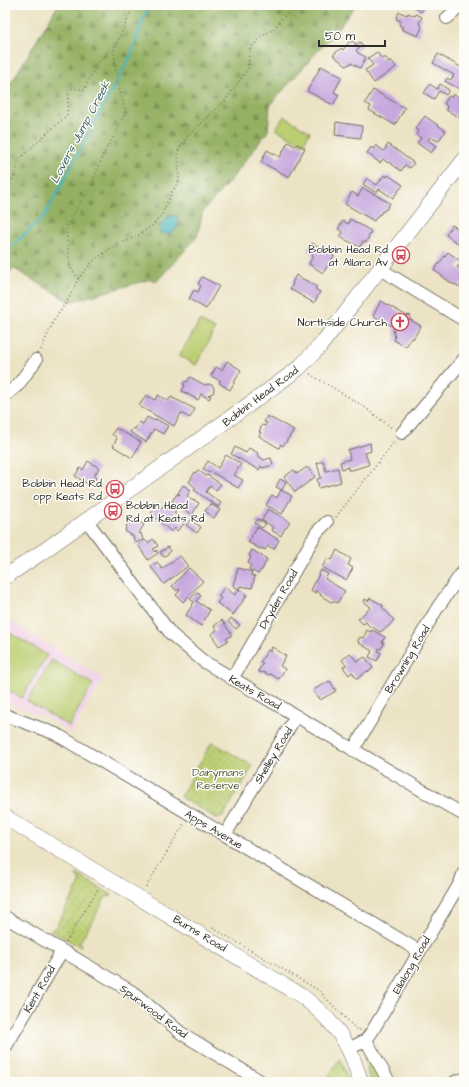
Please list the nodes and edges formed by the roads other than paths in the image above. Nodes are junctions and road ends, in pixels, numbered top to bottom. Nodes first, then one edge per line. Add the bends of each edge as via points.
1 (458, 5) edge
2 (448, 18) dead end
3 (464, 160) edge
4 (380, 269) junction
5 (464, 320) edge
6 (464, 358) edge
7 (36, 360) road end
8 (5, 396) edge
9 (402, 433) road end
10 (87, 521) junction
11 (328, 522) road end
12 (464, 570) edge
13 (5, 577) edge
14 (232, 679) junction
15 (5, 715) edge
16 (296, 716) junction
17 (353, 750) junction
18 (464, 815) edge
19 (5, 817) edge
20 (225, 835) junction
21 (464, 872) edge
22 (5, 917) edge
23 (62, 950) junction
24 (419, 951) junction
25 (366, 1040) junction
26 (5, 1048) edge
27 (349, 1049) junction
28 (464, 1079) edge
29 (262, 1082) edge
30 (361, 1082) edge
31 (389, 1082) edge
32 (455, 1082) edge

1 - 2 street
3 - 4 main road, Bobbin Head Road
4 - 5 street
4 - 10 main road, Bobbin Head Road via 320,346 299,368
6 - 9 street
7 - 8 street via 18,385
10 - 13 main road, Bobbin Head Road
10 - 14 street, Keats Road via 171,634 203,661
11 - 14 street, Dryden Road via 317,532
12 - 17 street, Browning Road via 438,607
14 - 16 street, Keats Road
15 - 20 street, Apps Avenue via 56,734
16 - 17 street, Keats Road
16 - 20 street, Shelley Road
17 - 18 street, Keats Road
19 - 27 main road, Burns Road via 302,996 336,1028
20 - 24 street, Apps Avenue
21 - 24 street, Ellalong Road
22 - 23 street, Spurwood Road
23 - 26 street, Kent Road
23 - 29 street, Spurwood Road via 134,993 181,1033
24 - 25 street, Ellalong Road
25 - 27 street, Ellalong Road
25 - 31 street
27 - 30 main road, Burns Road
28 - 32 street

